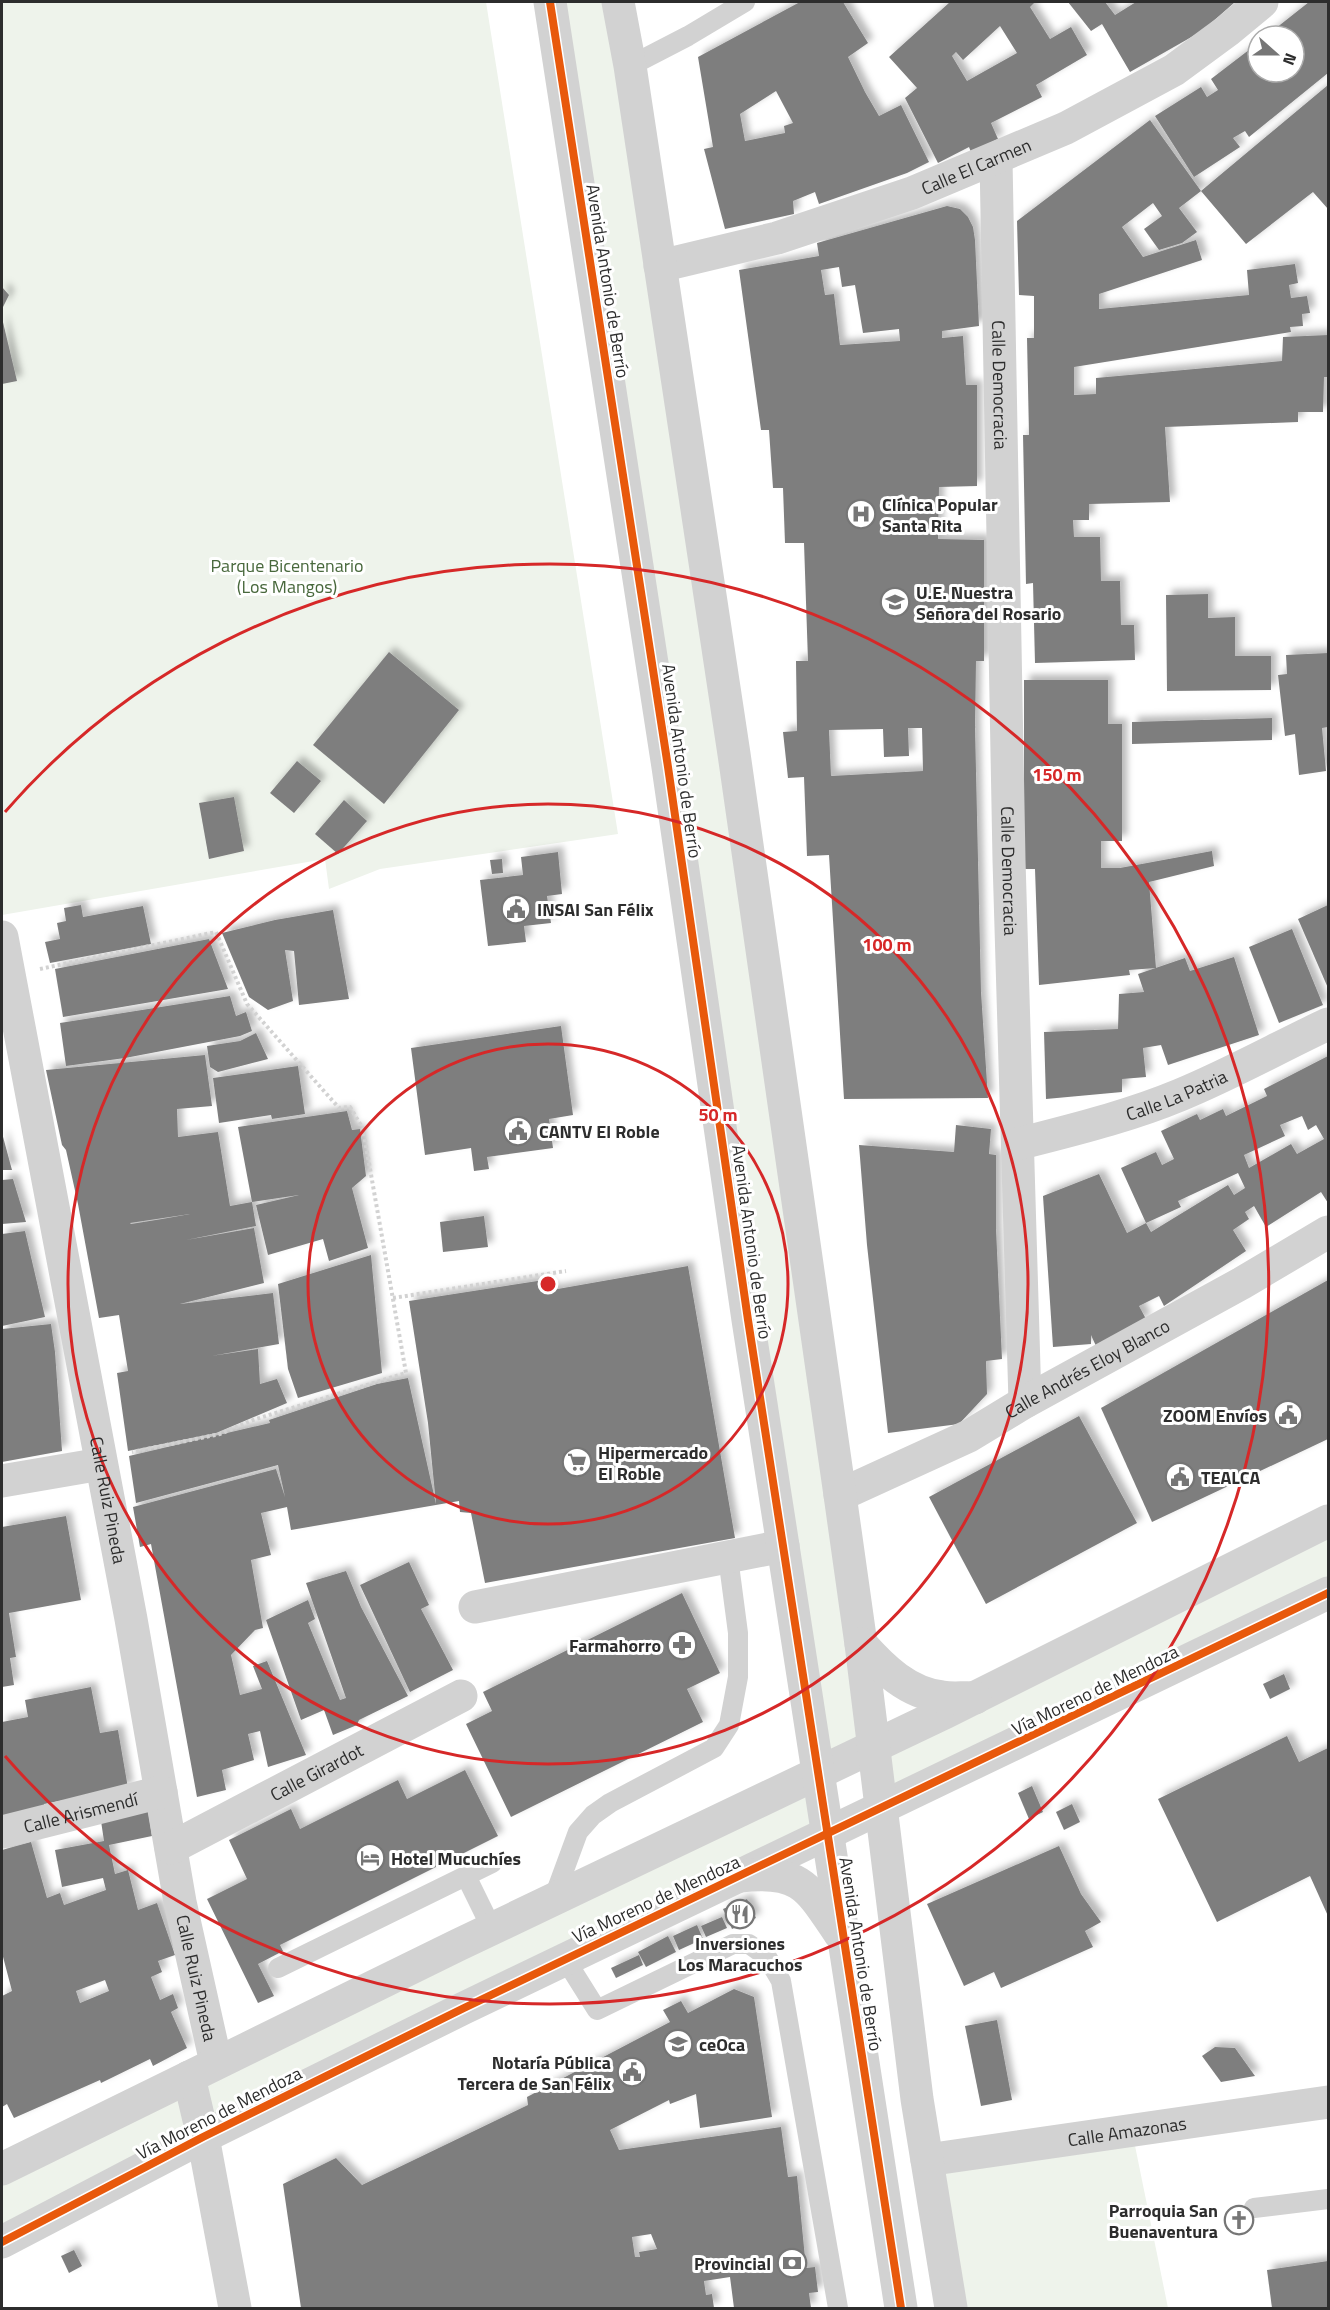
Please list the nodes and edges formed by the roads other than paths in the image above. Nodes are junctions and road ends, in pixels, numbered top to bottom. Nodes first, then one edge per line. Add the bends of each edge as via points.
1 (550, 2) edge
2 (618, 2) edge
3 (746, 2) edge
4 (1262, 2) edge
5 (630, 66) junction
6 (996, 159) junction
7 (660, 266) junction
8 (2, 937) edge
9 (1329, 1024) edge
10 (1018, 1144) junction
11 (1329, 1232) edge
12 (1025, 1402) junction
13 (115, 1459) junction
14 (2, 1481) edge
15 (840, 1495) junction
16 (1329, 1521) edge
17 (783, 1546) junction
18 (728, 1557) junction
19 (1329, 1593) edge
20 (475, 1607) dead end
21 (861, 1644) junction
22 (461, 1696) dead end
23 (975, 1698) junction
24 (874, 1746) junction
25 (818, 1773) junction
26 (161, 1792) junction
27 (882, 1808) junction
28 (2, 1832) edge
29 (828, 1834) junction
30 (171, 1848) junction
31 (492, 1863) dead end
32 (466, 1876) junction
33 (740, 1876) junction
34 (553, 1900) junction
35 (492, 1929) junction
36 (844, 1941) junction
37 (565, 1959) junction
38 (278, 1968) dead end
39 (202, 2070) junction
40 (1329, 2102) edge
41 (203, 2137) junction
42 (927, 2160) junction
43 (2, 2169) edge
44 (1329, 2199) edge
45 (1254, 2208) dead end
46 (2, 2242) edge
47 (235, 2308) edge
48 (838, 2308) edge
49 (901, 2308) edge
50 (951, 2308) edge

1 - 17 street, Avenida Antonio de Berrío
2 - 5 street, Avenida Antonio de Berrío
3 - 5 lane
4 - 6 street, Calle El Carmen via 1174,70 1066,128
5 - 7 street, Avenida Antonio de Berrío
6 - 7 street, Calle El Carmen via 912,193 777,238
6 - 10 street, Calle Democracia
7 - 15 street, Avenida Antonio de Berrío
8 - 13 street, Calle Ruiz Pineda
9 - 10 street, Calle La Patria via 1178,1096 1103,1122
10 - 12 street, Calle Democracia
11 - 12 street, Calle Andrés Eloy Blanco
12 - 15 street, Calle Andrés Eloy Blanco via 969,1436
13 - 14 street
13 - 26 street, Calle Ruiz Pineda via 131,1619
15 - 21 street, Avenida Antonio de Berrío
16 - 23 street
17 - 18 street
17 - 25 street, Avenida Antonio de Berrío
18 - 20 street
18 - 34 lane via 738,1633 738,1677 729,1725 714,1748 593,1815 578,1832
19 - 27 street, Vía Moreno de Mendoza
21 - 23 street via 881,1668 901,1682 942,1697
21 - 24 street, Avenida Antonio de Berrío
22 - 30 street, Calle Girardot
23 - 24 street
24 - 25 street
24 - 27 street, Avenida Antonio de Berrío
25 - 29 street, Avenida Antonio de Berrío
25 - 34 street
26 - 28 street, Calle Arismendí
26 - 30 street, Calle Ruiz Pineda
27 - 29 street, Vía Moreno de Mendoza
27 - 42 street, Avenida Antonio de Berrío
29 - 33 street, Vía Moreno de Mendoza
29 - 36 street, Avenida Antonio de Berrío
30 - 39 street, Calle Ruiz Pineda
31 - 32 lane
32 - 35 lane
32 - 38 lane
33 - 36 street via 780,1874 801,1884 820,1904
33 - 37 street, Vía Moreno de Mendoza
34 - 35 street
35 - 39 street
36 - 49 street, Avenida Antonio de Berrío
37 - 41 street, Vía Moreno de Mendoza
37 - 48 lane via 597,2010 733,1944 749,1944 767,1957 781,1981
39 - 41 street, Calle Ruiz Pineda
39 - 43 street
40 - 42 street, Calle Amazonas
41 - 46 street, Vía Moreno de Mendoza
41 - 47 street, Calle Ruiz Pineda
42 - 50 street, Avenida Antonio de Berrío
44 - 45 lane

